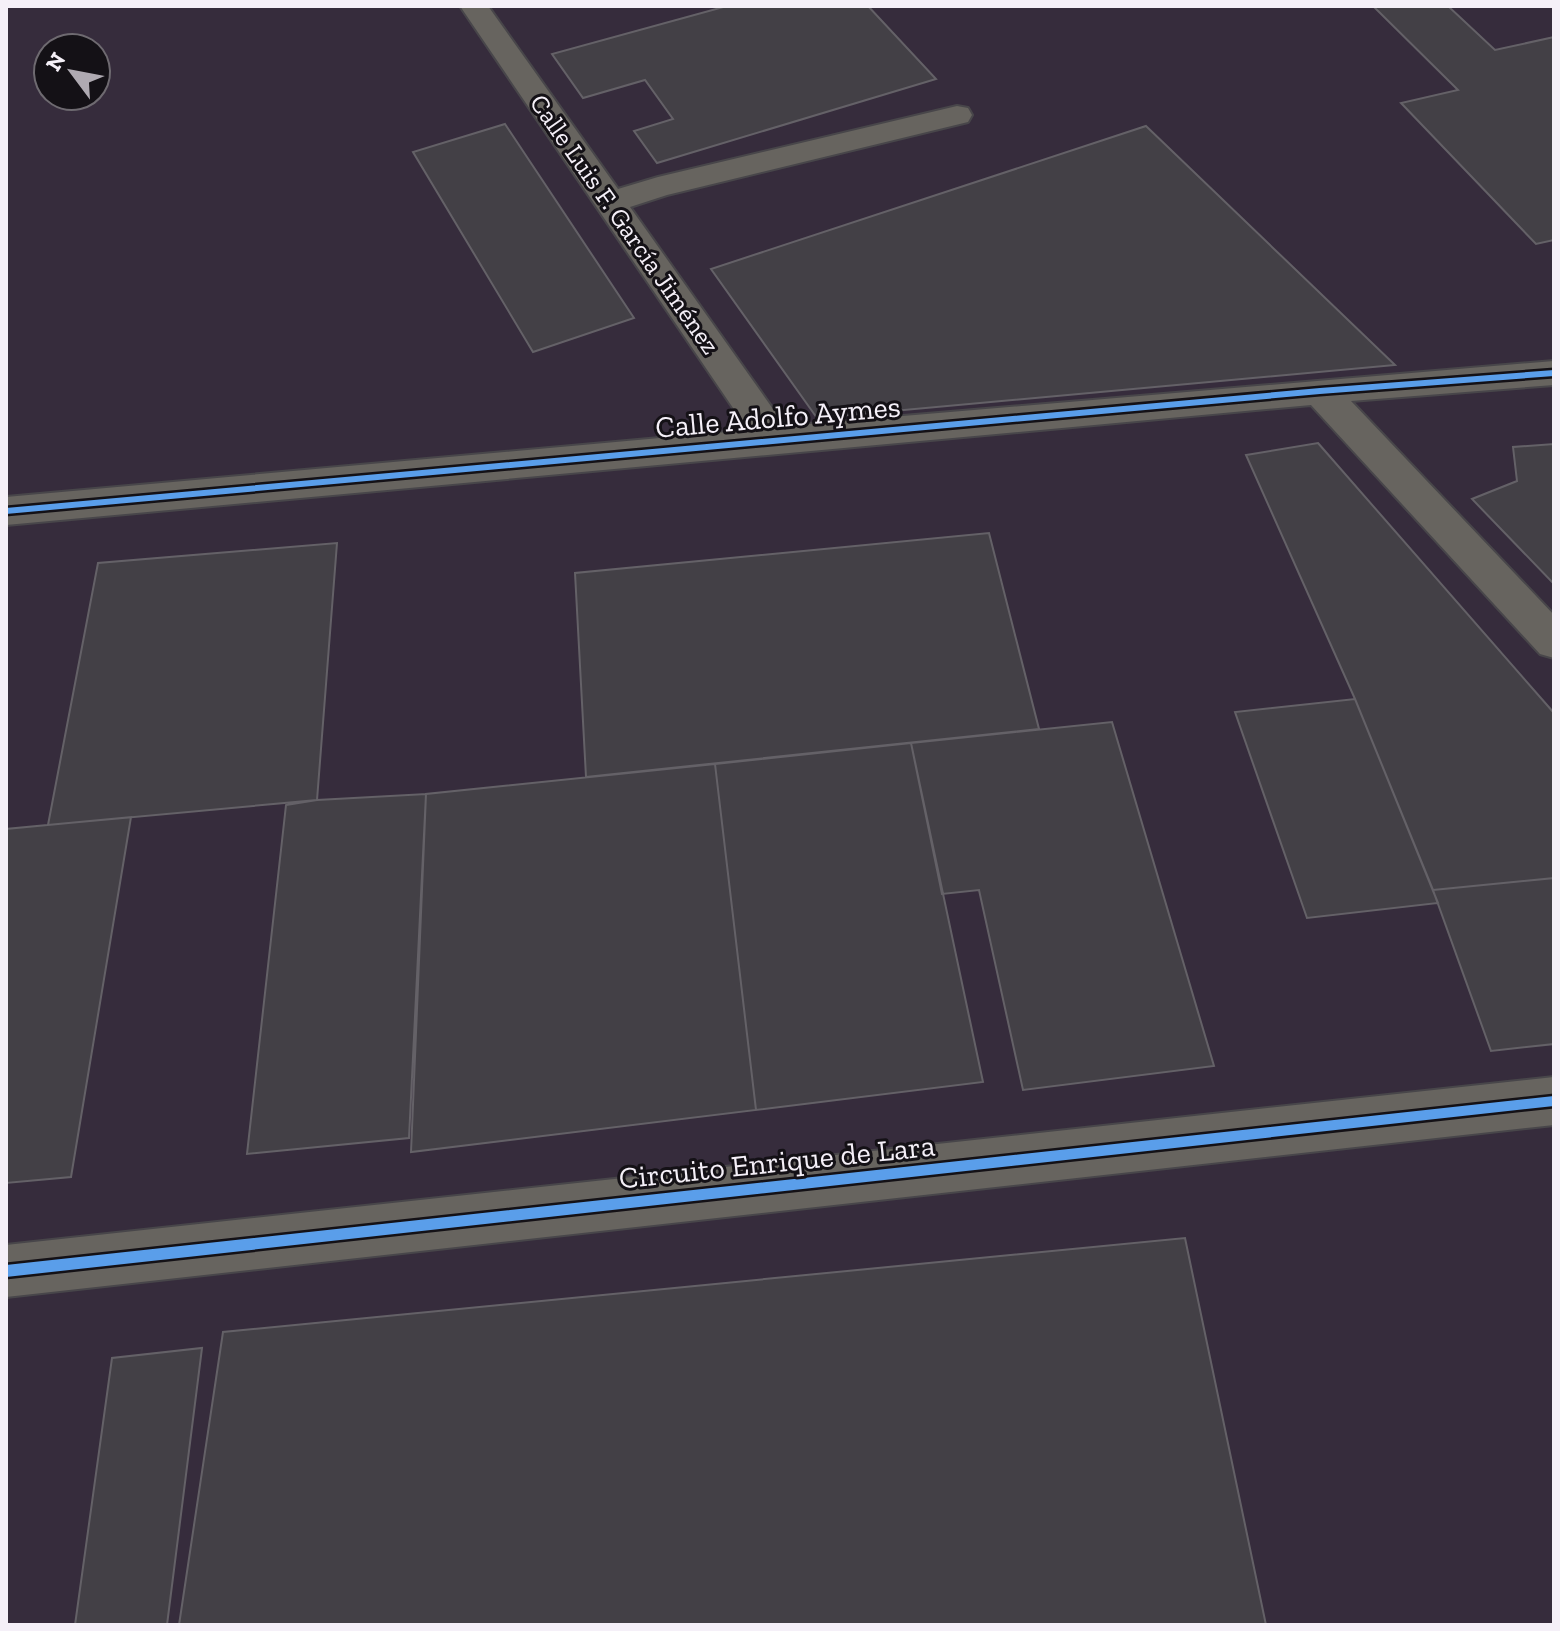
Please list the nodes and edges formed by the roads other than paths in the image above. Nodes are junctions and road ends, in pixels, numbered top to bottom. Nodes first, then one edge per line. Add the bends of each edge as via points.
1 (474, 6) edge
2 (957, 115) dead end
3 (610, 203) junction
4 (1554, 373) edge
5 (1320, 391) junction
6 (776, 442) junction
7 (6, 511) edge
8 (1554, 642) edge
9 (1554, 1101) edge
10 (6, 1271) edge

1 - 3 street, Calle Luis F. García Jiménez
2 - 3 street
3 - 6 street, Calle Luis F. García Jiménez
4 - 5 street, Calle Adolfo Aymes
5 - 6 street, Calle Adolfo Aymes
5 - 8 street
6 - 7 street, Calle Adolfo Aymes
9 - 10 street, Circuito Enrique de Lara

